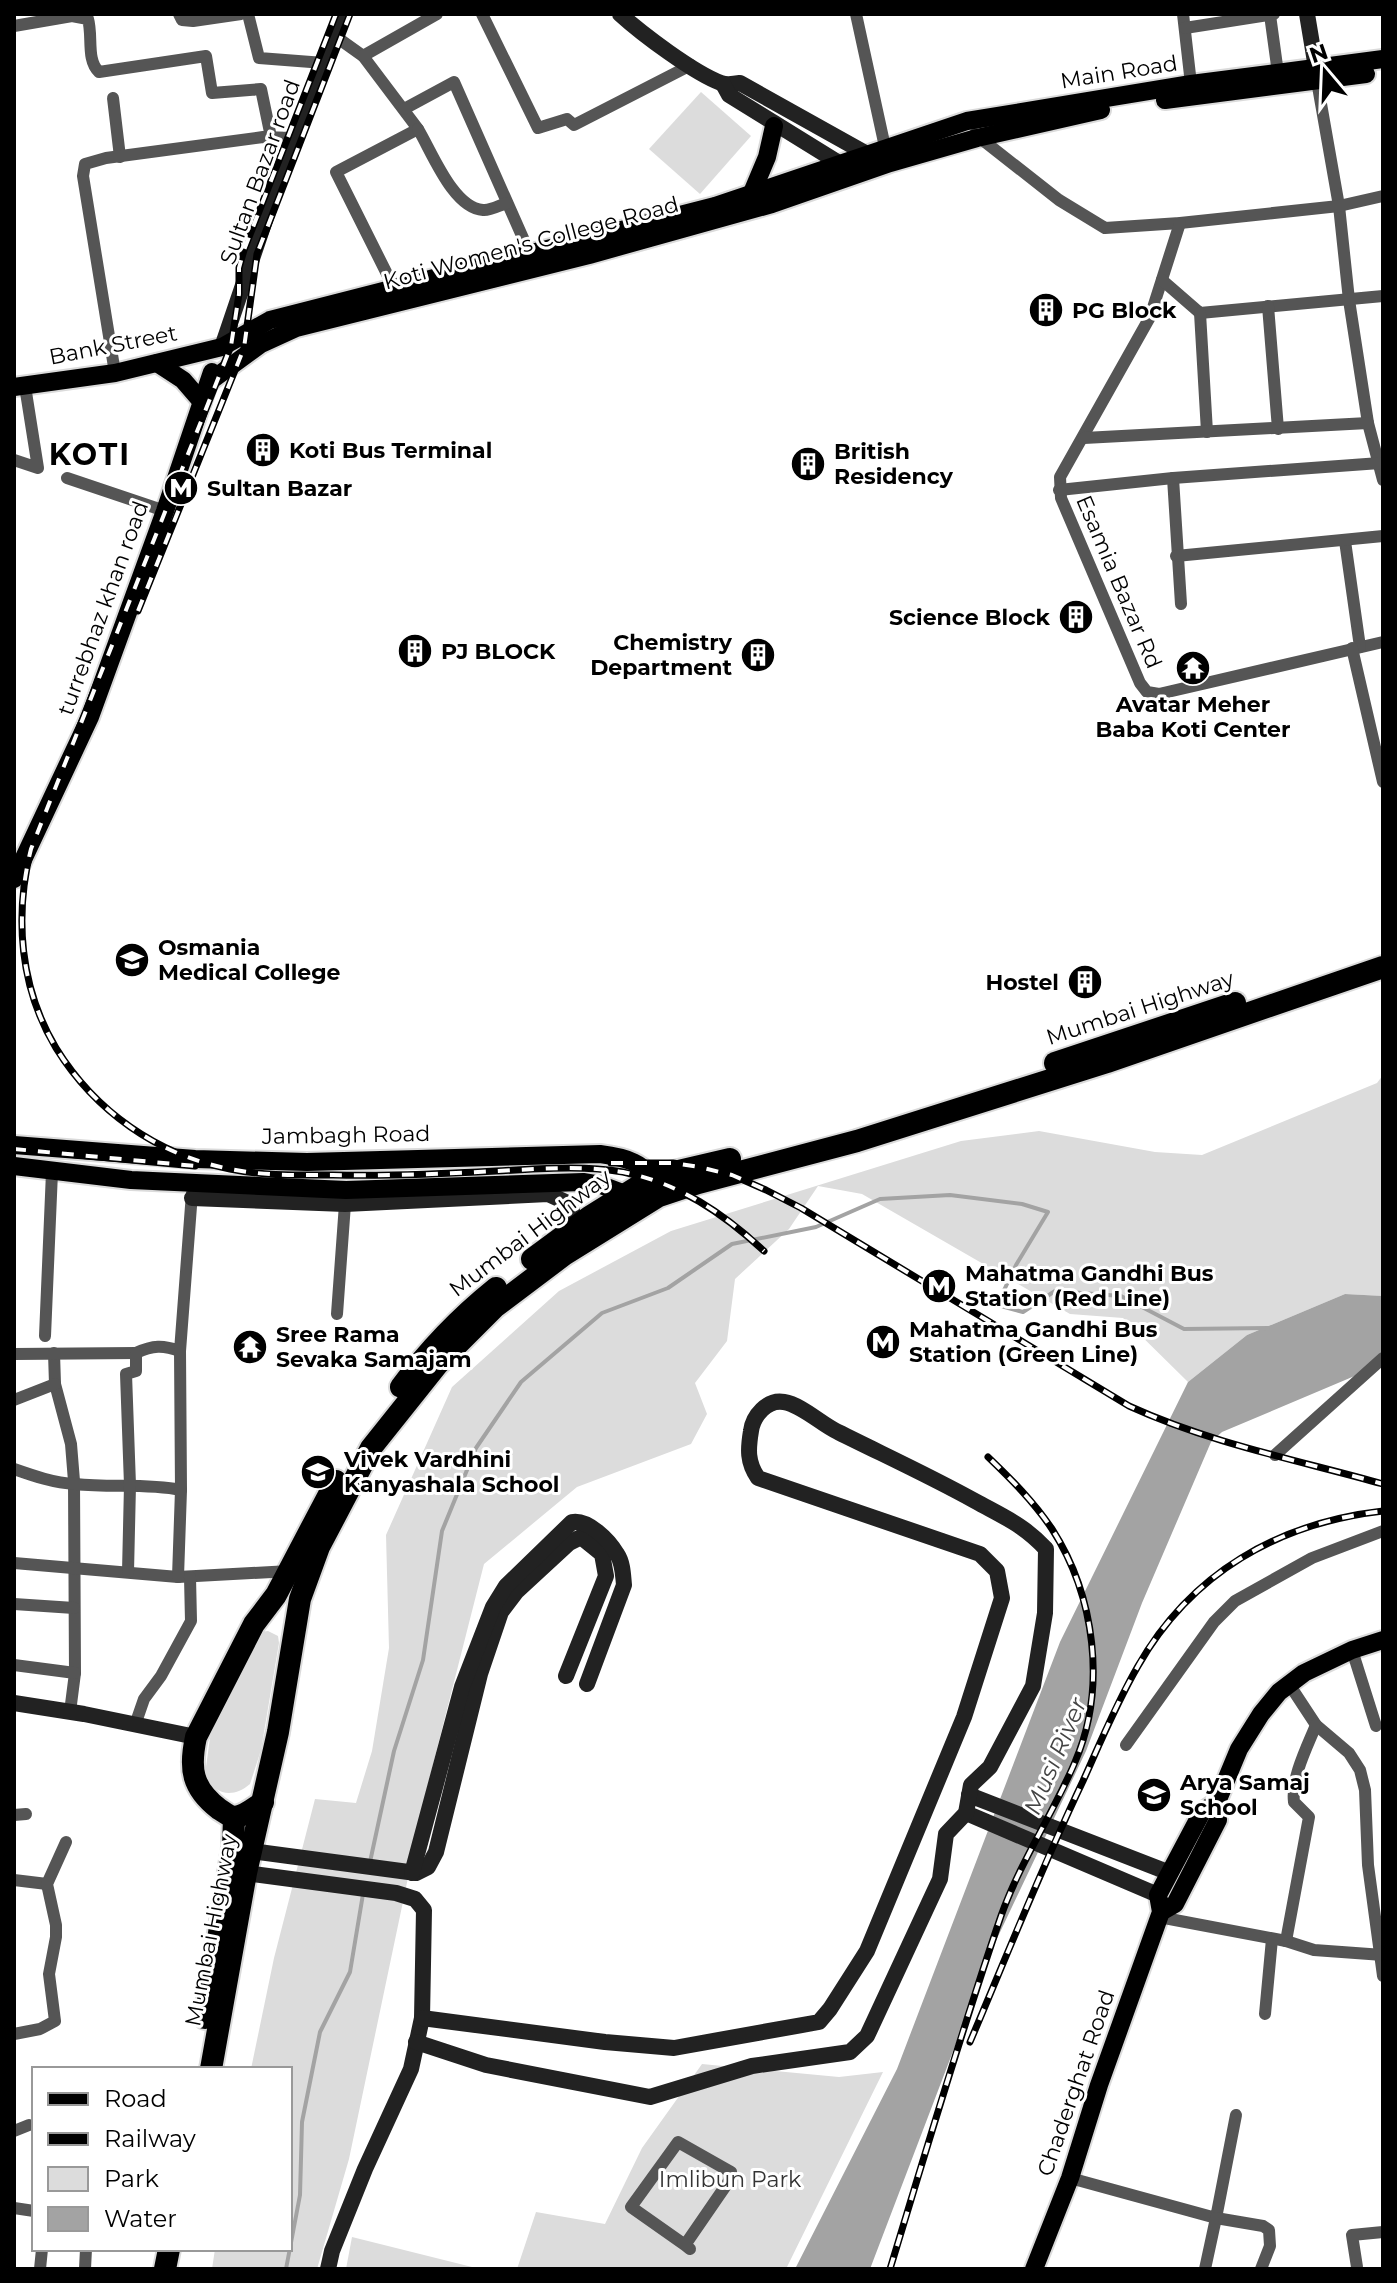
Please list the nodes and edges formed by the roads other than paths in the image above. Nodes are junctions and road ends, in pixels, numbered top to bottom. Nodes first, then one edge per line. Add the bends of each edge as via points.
1 (179, 14) edge
2 (241, 14) edge
3 (248, 14) edge
4 (344, 14) edge
5 (437, 14) edge
6 (482, 14) edge
7 (620, 14) edge
8 (856, 14) edge
9 (1183, 14) edge
10 (1272, 14) edge
11 (1307, 14) edge
12 (93, 17) edge
13 (14, 26) edge
14 (1185, 28) junction
15 (335, 36) junction
16 (363, 56) junction
17 (1383, 59) edge
18 (324, 63) junction
19 (691, 65) junction
20 (1383, 72) edge
21 (1278, 73) junction
22 (1316, 74) junction
23 (723, 84) junction
24 (1191, 84) junction
25 (113, 98) dead end
26 (404, 109) junction
27 (967, 121) junction
28 (774, 126) junction
29 (418, 129) junction
30 (271, 137) junction
31 (293, 138) junction
32 (977, 138) junction
33 (885, 147) junction
34 (120, 157) junction
35 (871, 161) junction
36 (844, 170) junction
37 (751, 195) junction
38 (1383, 196) edge
39 (507, 203) junction
40 (1339, 206) junction
41 (1180, 223) junction
42 (530, 254) junction
43 (1162, 280) junction
44 (394, 288) junction
45 (1383, 296) edge
46 (1349, 300) junction
47 (1268, 306) junction
48 (1200, 313) junction
49 (222, 347) junction
50 (157, 363) junction
51 (115, 373) junction
52 (209, 382) junction
53 (20, 387) edge
54 (202, 402) junction
55 (1368, 423) junction
56 (1278, 429) junction
57 (1207, 432) junction
58 (1084, 438) junction
59 (14, 460) edge
60 (1380, 463) junction
61 (67, 478) dead end
62 (1173, 478) junction
63 (1383, 480) edge
64 (1059, 490) junction
65 (165, 511) junction
66 (1383, 536) edge
67 (1345, 541) junction
68 (1176, 556) junction
69 (1181, 604) dead end
70 (1383, 642) edge
71 (1356, 648) junction
72 (1378, 736) edge
73 (1383, 782) edge
74 (15, 876) edge
75 (1383, 952) edge
76 (1383, 967) edge
77 (14, 1145) edge
78 (14, 1166) edge
79 (52, 1172) junction
80 (193, 1191) junction
81 (653, 1192) junction
82 (625, 1193) junction
83 (345, 1204) junction
84 (569, 1231) junction
85 (337, 1314) dead end
86 (45, 1336) dead end
87 (180, 1351) junction
88 (54, 1353) junction
89 (136, 1353) junction
90 (14, 1354) edge
91 (1383, 1358) edge
92 (55, 1384) junction
93 (14, 1400) edge
94 (1275, 1455) dead end
95 (14, 1469) edge
96 (74, 1484) junction
97 (130, 1485) junction
98 (181, 1490) junction
99 (1383, 1531) edge
100 (14, 1563) edge
101 (73, 1568) junction
102 (128, 1572) junction
103 (298, 1574) junction
104 (184, 1577) junction
105 (14, 1604) edge
106 (74, 1608) junction
107 (1383, 1640) edge
108 (1352, 1650) junction
109 (14, 1665) edge
110 (75, 1673) junction
111 (566, 1676) dead end
112 (587, 1684) dead end
113 (1289, 1684) junction
114 (14, 1703) edge
115 (70, 1712) junction
116 (135, 1725) junction
117 (1316, 1725) junction
118 (1376, 1726) dead end
119 (196, 1737) junction
120 (1126, 1745) dead end
121 (976, 1797) junction
122 (263, 1802) junction
123 (1217, 1802) junction
124 (970, 1814) junction
125 (234, 1817) junction
126 (66, 1842) dead end
127 (248, 1862) junction
128 (404, 1872) junction
129 (1170, 1873) junction
130 (14, 1880) edge
131 (47, 1884) junction
132 (1379, 1906) edge
133 (1159, 1908) junction
134 (1272, 1939) junction
135 (1286, 1941) junction
136 (1381, 1955) edge
137 (1383, 1976) edge
138 (1265, 2014) dead end
139 (422, 2018) junction
140 (14, 2034) edge
141 (416, 2042) junction
142 (197, 2067) edge
143 (211, 2067) edge
144 (1236, 2115) dead end
145 (29, 2125) dead end
146 (14, 2131) edge
147 (1070, 2178) junction
148 (1216, 2218) junction
149 (1383, 2232) edge
150 (688, 2247) joint
151 (1357, 2267) edge
152 (328, 2269) edge
153 (1034, 2269) edge
154 (1205, 2269) edge
155 (1261, 2269) edge

1 - 2 street via 182,20 193,21
3 - 18 street via 259,58
4 - 15 street, Sultan Bazar road
5 - 16 street
6 - 19 street via 538,128 567,119 574,125
7 - 19 street
8 - 33 street
9 - 14 street
10 - 14 street
10 - 21 street
11 - 22 street
12 - 13 street
12 - 30 street via 94,69 206,56 212,93 261,89
14 - 24 street
15 - 16 street
15 - 18 street, Sultan Bazar road
16 - 26 street
17 - 22 main road, Main Road
18 - 31 street, Sultan Bazar road
19 - 23 street
20 - 22 main road, Main Road
21 - 22 main road, Main Road
21 - 24 main road, Main Road
22 - 32 main road, Main Road via 1118,106
22 - 40 street
23 - 28 street via 729,95
23 - 35 street via 740,83
24 - 27 main road, Main Road
25 - 34 street
26 - 29 street
26 - 39 street via 454,82
27 - 32 street
27 - 33 main road, Main Road
28 - 36 street
28 - 37 main road
29 - 39 street via 457,197 469,207 485,211
29 - 44 street via 336,172
30 - 31 street
30 - 34 street
31 - 49 street, Sultan Bazar road
32 - 35 main road, Main Road
32 - 41 street via 1105,228
33 - 35 main road, Main Road
34 - 51 street via 85,164 83,176
35 - 36 main road, Koti Women's College Road
36 - 37 main road, Koti Women's College Road
36 - 52 main road, Koti Women's College Road via 772,204 296,328 261,344
37 - 42 main road, Koti Women's College Road
38 - 40 street
39 - 42 street
40 - 41 street
40 - 46 street
41 - 43 street, Esamia Bazar Rd
42 - 44 main road, Koti Women's College Road
43 - 48 street
43 - 58 street, Esamia Bazar Rd via 1150,317
44 - 49 main road, Koti Women's College Road via 270,320
45 - 46 street
46 - 47 street
46 - 55 street
47 - 48 street
47 - 56 street
48 - 57 street
49 - 50 main road, Bank Street
49 - 52 main road, turrebhaz khan road
50 - 51 main road, Bank Street
50 - 54 main road via 183,380
51 - 53 main road, Bank Street
52 - 54 main road, turrebhaz khan road
53 - 59 street via 38,468
54 - 65 main road, turrebhaz khan road
55 - 56 street
55 - 60 street
56 - 57 street
57 - 58 street
58 - 64 street, Esamia Bazar Rd via 1060,477
60 - 62 street
60 - 63 street
61 - 65 street
62 - 64 street
62 - 68 street
64 - 71 street, Esamia Bazar Rd via 1147,692 1159,694
65 - 74 main road, turrebhaz khan road via 90,717
66 - 67 street
67 - 68 street
67 - 71 street
68 - 69 street
70 - 71 street, Esamia Bazar Rd
71 - 72 street
72 - 73 street
75 - 81 highway, Mumbai Highway
76 - 81 highway, Mumbai Highway via 857,1141
77 - 81 main road, Jambagh Road via 291,1161 600,1154 631,1160
78 - 79 main road
79 - 80 main road
79 - 86 street
80 - 82 main road via 583,1182
80 - 83 street
80 - 87 street
81 - 82 highway, Mumbai Highway
81 - 103 highway, Mumbai Highway via 532,1276 438,1364 371,1448 319,1547
82 - 84 highway, Mumbai Highway
83 - 84 street via 548,1194 570,1204 574,1218
83 - 85 street
84 - 103 highway, Mumbai Highway via 468,1311 425,1354 347,1461
87 - 89 street via 164,1346
87 - 98 street
88 - 89 street
88 - 90 street
88 - 92 street
89 - 97 street via 136,1371 126,1374
91 - 94 street
92 - 93 street
92 - 96 street via 71,1444
95 - 96 street
96 - 97 street
96 - 101 street
97 - 98 street
97 - 102 street
98 - 104 street
99 - 120 street via 1312,1558 1235,1601 1214,1622
100 - 101 street
101 - 102 street
101 - 106 street
102 - 104 street
103 - 104 street
103 - 119 highway, Mumbai Highway via 254,1624
103 - 122 highway, Mumbai Highway via 300,1599
104 - 116 street via 191,1621 144,1699
105 - 106 street
106 - 110 street
107 - 108 main road, Chaderghat Road
108 - 113 main road, Chaderghat Road
108 - 118 street
109 - 110 street
110 - 115 street
111 - 128 street via 606,1576 602,1554 581,1537 517,1591 501,1612 480,1674 436,1852 421,1872
112 - 128 street via 624,1585 617,1552 579,1521 529,1561 493,1607
113 - 117 street
113 - 123 main road, Chaderghat Road via 1239,1749
114 - 115 street
115 - 116 street
116 - 119 street
117 - 132 street via 1349,1753 1360,1770 1368,1865
117 - 135 street via 1293,1794 1309,1817
119 - 125 highway, Mumbai Highway via 191,1757 195,1781 210,1802
121 - 124 street
121 - 129 street
121 - 139 street via 971,1785 990,1767 1033,1686 1045,1613 1046,1549 1029,1531 914,1467 786,1402 775,1402 752,1424 748,1453 758,1478 980,1554 1000,1577 1002,1598 964,1717 867,1951 819,2022 674,2048
122 - 125 highway, Mumbai Highway
122 - 127 highway, Mumbai Highway
123 - 129 main road, Chaderghat Road via 1202,1812
123 - 133 main road, Chaderghat Road via 1218,1820 1175,1904
124 - 133 street via 1108,1872
124 - 141 street via 946,1834 940,1879 867,2036 850,2052 752,2066 650,2097 486,2065
125 - 142 highway, Mumbai Highway
126 - 131 street
127 - 128 street via 278,1855
127 - 139 street via 272,1877 415,1899 424,1910
127 - 143 highway, Mumbai Highway
129 - 133 main road, Chaderghat Road
130 - 131 street
131 - 140 street via 56,1925 49,1974 55,2021
132 - 136 street
133 - 134 street
133 - 147 main road, Chaderghat Road
134 - 135 street
134 - 138 street
135 - 136 street via 1314,1950
136 - 137 street
139 - 141 street
141 - 152 street via 411,2069 365,2169
144 - 148 street
145 - 146 street
147 - 148 street
147 - 153 main road, Chaderghat Road
148 - 154 street
148 - 155 street via 1269,2230 1270,2246
149 - 151 street via 1352,2235
150 - 150 street via 631,2207 678,2142 731,2172

